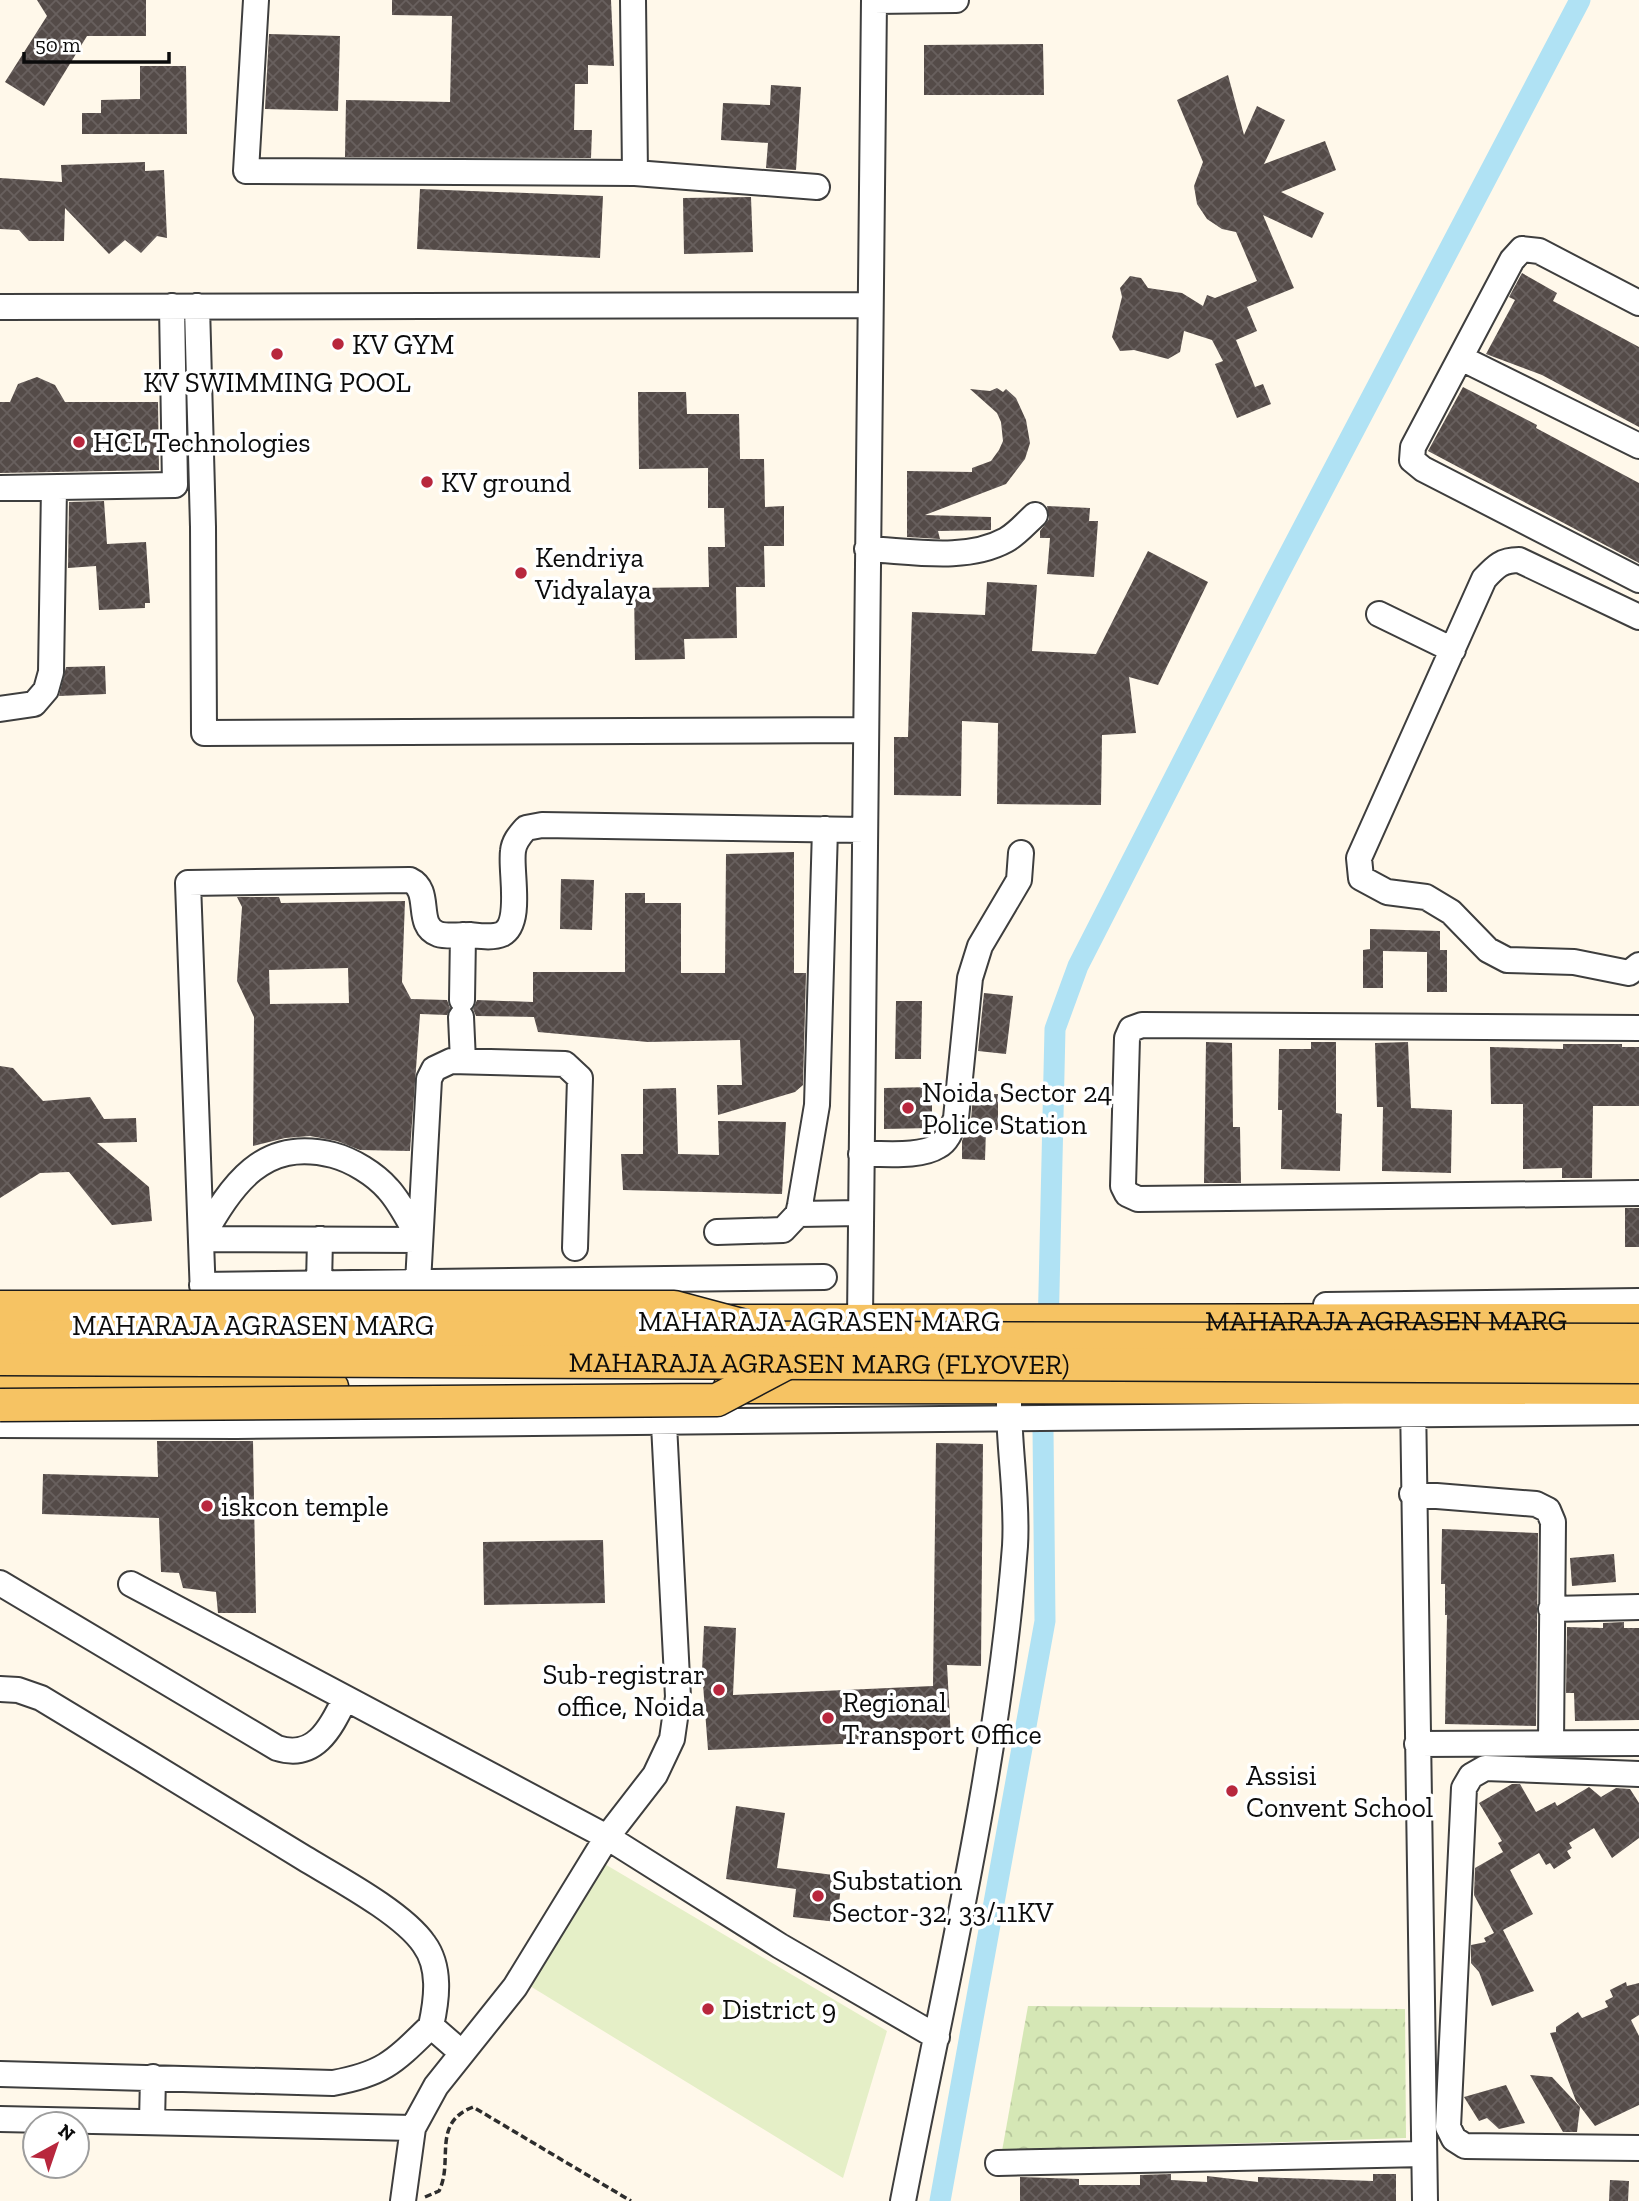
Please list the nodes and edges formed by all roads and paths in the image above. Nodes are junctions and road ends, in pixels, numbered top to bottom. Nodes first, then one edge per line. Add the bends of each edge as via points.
1 (256, 0) edge
2 (633, 0) edge
3 (874, 0) edge
4 (935, 0) edge
5 (956, 0) edge
6 (635, 173) junction
7 (817, 187) dead end
8 (1639, 303) edge
9 (870, 305) junction
10 (172, 306) junction
11 (197, 306) junction
12 (0, 307) edge
13 (1461, 358) junction
14 (1639, 446) edge
15 (0, 488) edge
16 (54, 488) junction
17 (1035, 515) dead end
18 (867, 550) junction
19 (1639, 580) edge
20 (1379, 614) dead end
21 (1639, 617) edge
22 (1453, 650) junction
23 (0, 709) edge
24 (865, 730) junction
25 (825, 829) junction
26 (864, 830) junction
27 (1021, 853) dead end
28 (463, 935) junction
29 (1639, 965) edge
30 (1639, 1028) edge
31 (463, 1061) junction
32 (861, 1154) junction
33 (1639, 1193) edge
34 (860, 1213) junction
35 (797, 1214) junction
36 (717, 1232) dead end
37 (201, 1239) junction
38 (320, 1239) junction
39 (420, 1240) junction
40 (575, 1248) dead end
41 (824, 1277) dead end
42 (418, 1283) junction
43 (319, 1284) junction
44 (202, 1286) junction
45 (1639, 1301) edge
46 (0, 1307) edge
47 (860, 1319) junction
48 (1129, 1320) junction
49 (1555, 1320) junction
50 (1639, 1320) edge
51 (0, 1326) edge
52 (204, 1328) junction
53 (0, 1336) edge
54 (1639, 1340) edge
55 (789, 1350) junction
56 (0, 1359) edge
57 (1639, 1367) edge
58 (0, 1387) edge
59 (663, 1387) junction
60 (1556, 1388) junction
61 (1639, 1388) edge
62 (1011, 1398) junction
63 (1413, 1401) junction
64 (0, 1405) edge
65 (1639, 1412) edge
66 (664, 1421) junction
67 (0, 1425) edge
68 (1412, 1493) junction
69 (0, 1583) edge
70 (131, 1584) dead end
71 (1639, 1608) edge
72 (1550, 1609) junction
73 (0, 1689) edge
74 (345, 1699) junction
75 (1551, 1743) junction
76 (1639, 1743) edge
77 (1418, 1744) junction
78 (1636, 1780) edge
79 (607, 1837) junction
80 (431, 2026) junction
81 (937, 2037) junction
82 (462, 2053) junction
83 (0, 2074) edge
84 (153, 2077) junction
85 (0, 2119) edge
86 (152, 2122) junction
87 (413, 2128) junction
88 (1639, 2148) edge
89 (1424, 2154) junction
90 (998, 2164) dead end
91 (403, 2195) edge
92 (631, 2201) edge
93 (903, 2201) edge
94 (1425, 2201) edge

1 - 6 street via 246,171
2 - 6 street
3 - 4 street
3 - 9 street
4 - 5 street
6 - 7 street
8 - 13 street via 1539,251 1522,249 1511,260
9 - 11 street
9 - 18 street
10 - 11 street
10 - 12 street
10 - 16 street via 175,485
11 - 24 street via 204,733
13 - 14 street
13 - 19 street via 1413,447 1412,460
15 - 16 street
16 - 23 street via 51,672 46,690 34,704
17 - 18 street via 1009,539 984,550
18 - 24 street
20 - 22 street
21 - 22 street via 1519,560 1505,559 1485,579
22 - 29 street via 1359,858 1361,878 1387,892 1426,897 1451,912 1488,950 1507,960 1574,962 1629,973
24 - 26 street
25 - 26 street
25 - 28 street via 526,828 513,849 511,925 493,936
25 - 35 street via 817,1105
26 - 32 street
27 - 32 street via 1019,880 980,946 970,978 956,1118 950,1133 939,1146 924,1151
28 - 31 street
28 - 37 street via 430,929 422,891 410,880 188,883
30 - 33 street via 1142,1025 1131,1029 1127,1038 1123,1186 1138,1199
31 - 39 street via 441,1063 429,1079
31 - 40 street via 565,1064 580,1078
32 - 34 street
34 - 35 street
34 - 47 street
35 - 36 street via 783,1230
37 - 38 street
37 - 39 street via 226,1196 246,1174 271,1157 314,1150 340,1157 388,1189
37 - 44 street
38 - 39 street
38 - 43 street
39 - 42 street
41 - 42 street
42 - 43 street
43 - 44 street
44 - 52 street
45 - 48 street via 1164,1307
46 - 55 main road, bridge via 674,1307
47 - 48 main road, MAHARAJA AGRASEN MARG
47 - 52 main road, MAHARAJA AGRASEN MARG
48 - 49 main road, MAHARAJA AGRASEN MARG
49 - 50 main road, MAHARAJA AGRASEN MARG
49 - 60 main road
51 - 52 main road, MAHARAJA AGRASEN MARG
53 - 55 main road, MAHARAJA AGRASEN MARG (FLYOVER), bridge
54 - 55 main road, MAHARAJA AGRASEN MARG (FLYOVER), bridge
55 - 56 main road, MAHARAJA AGRASEN MARG (FLYOVER), bridge
55 - 57 main road, MAHARAJA AGRASEN MARG (FLYOVER), bridge
55 - 64 main road, bridge via 717,1400
58 - 59 main road
59 - 62 main road
59 - 66 street
60 - 61 main road
60 - 63 main road
62 - 63 street
62 - 63 main road via 1089,1388
62 - 66 street
62 - 81 street via 1017,1501 1006,1638
63 - 65 street
63 - 68 street
66 - 67 street
66 - 79 street via 678,1698 672,1739 655,1775
68 - 72 street via 1536,1504 1548,1510 1553,1522
68 - 77 street
69 - 74 street via 277,1748 293,1753 314,1745
70 - 74 street
71 - 72 street
72 - 75 street
73 - 80 street via 41,1698 340,1880 407,1926 435,1965
74 - 79 street
75 - 76 street
75 - 77 street
77 - 89 street
78 - 88 street via 1485,1768 1471,1776 1464,1788 1448,2127 1454,2139 1465,2146
79 - 81 street via 780,1946
79 - 82 street via 533,1960
80 - 82 street
80 - 84 street via 394,2062 366,2077 333,2083
81 - 93 street
82 - 87 street via 436,2086
83 - 84 street
84 - 86 street
85 - 86 street
86 - 87 street
87 - 91 street
89 - 90 street
89 - 94 street
91 - 92 path via 430,2197 439,2191 447,2132 463,2111 473,2107

